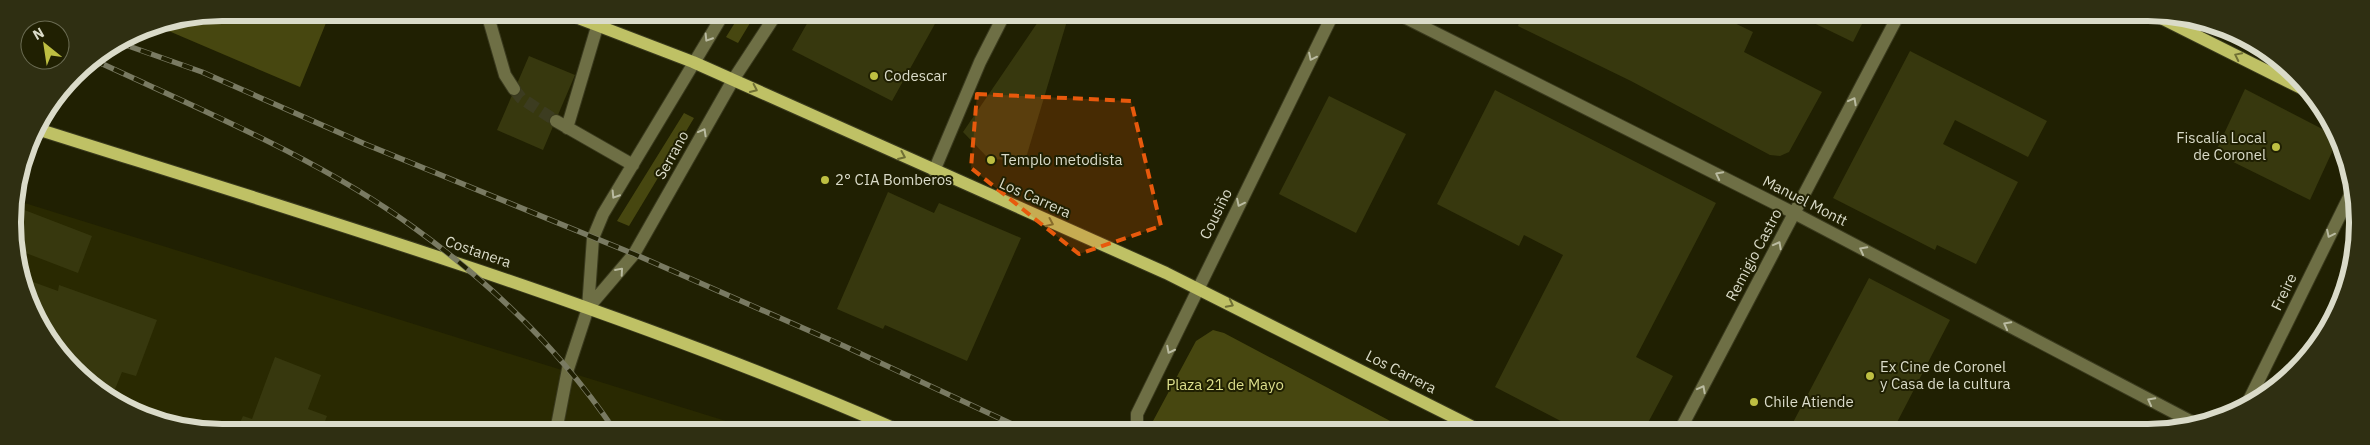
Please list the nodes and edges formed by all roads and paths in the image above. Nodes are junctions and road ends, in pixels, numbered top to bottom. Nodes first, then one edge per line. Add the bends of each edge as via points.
1 (489, 21) edge
2 (583, 21) edge
3 (719, 21) edge
4 (772, 21) edge
5 (1000, 21) edge
6 (1330, 21) edge
7 (1412, 21) edge
8 (1895, 21) edge
9 (2170, 23) edge
10 (598, 27) junction
11 (693, 62) junction
12 (733, 80) junction
13 (2294, 85) edge
14 (514, 89) tunnel mouth
15 (43, 131) edge
16 (633, 165) junction
17 (934, 171) junction
18 (2347, 200) edge
19 (1794, 213) junction
20 (1198, 289) junction
21 (588, 308) junction
22 (2252, 395) edge
23 (2188, 420) edge
24 (557, 424) edge
25 (883, 424) edge
26 (1137, 424) edge
27 (1467, 424) edge
28 (1683, 424) edge

1 - 14 street via 505,75
2 - 10 main road, Los Carrera
3 -> 11 street, Serrano
4 - 12 street, Serrano
5 - 17 street
6 -> 20 street, Cousiño
19 -> 7 street, Manuel Montt
19 -> 8 street, Remigio Castro
13 -> 9 main road
10 - 11 main road, Los Carrera
10 - 16 street via 561,124
11 - 12 main road, Los Carrera
11 - 16 street, Serrano
12 -> 17 main road, Los Carrera
21 -> 12 street, Serrano via 634,254
15 - 21 main road, Costanera via 460,262
16 -> 21 street, Serrano via 603,214 593,238
17 -> 20 main road, Los Carrera
18 -> 22 street, Freire
23 -> 19 street, Manuel Montt
28 -> 19 street, Remigio Castro
20 -> 26 street, Cousiño via 1137,414
20 -> 27 main road, Los Carrera
21 - 24 street, Serrano via 568,369
21 - 25 main road, Costanera

